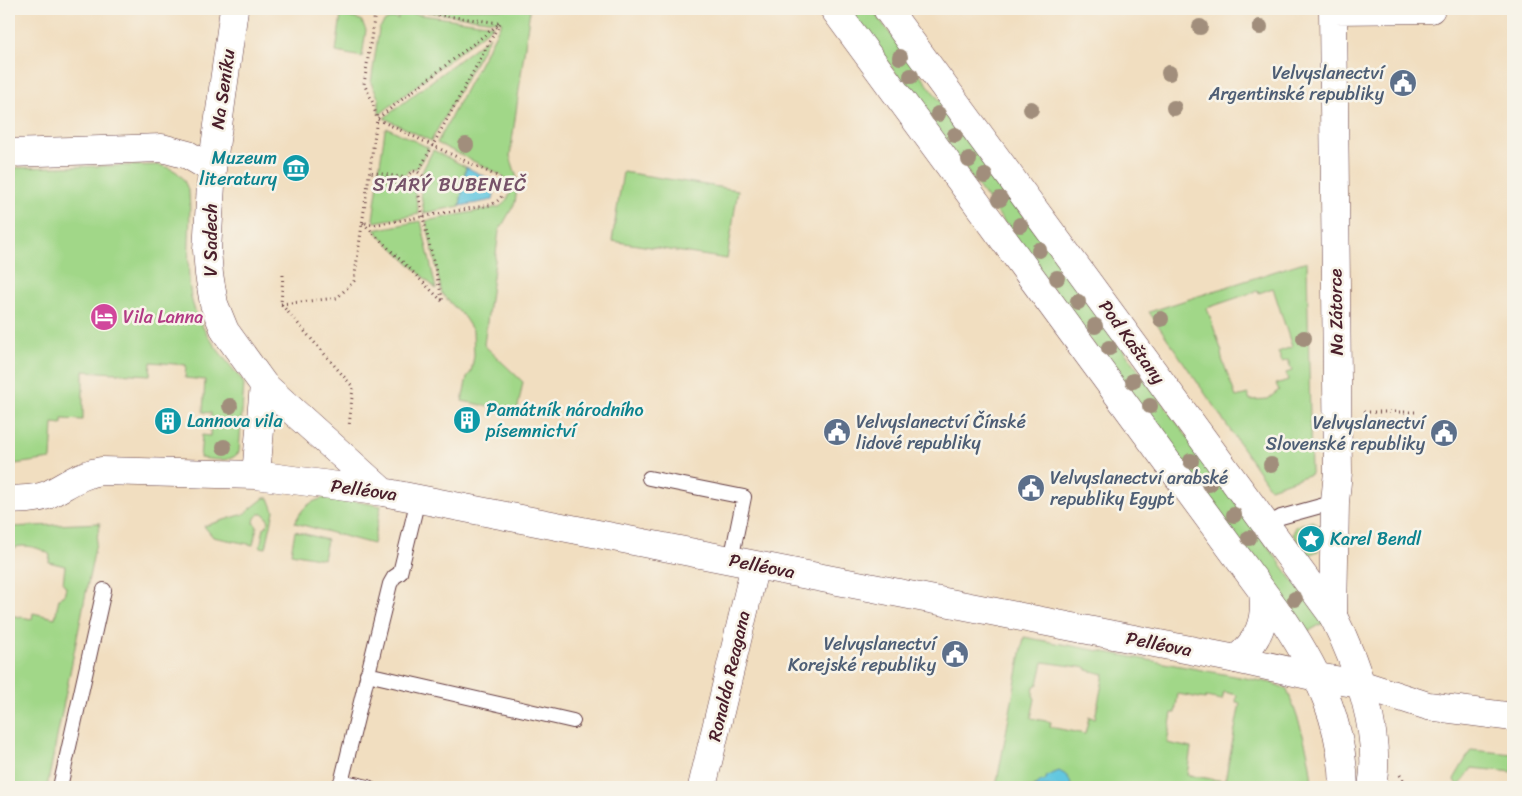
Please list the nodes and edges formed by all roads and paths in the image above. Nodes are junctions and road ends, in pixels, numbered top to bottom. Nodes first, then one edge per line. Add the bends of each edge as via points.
1 (10, 9) edge
2 (234, 9) edge
3 (834, 9) edge
4 (887, 9) edge
5 (1333, 9) edge
6 (1431, 9) edge
7 (500, 23) junction
8 (9, 37) edge
9 (377, 119) junction
10 (434, 145) junction
11 (9, 152) edge
12 (212, 169) junction
13 (369, 172) junction
14 (418, 172) junction
15 (408, 178) junction
16 (417, 186) junction
17 (423, 217) junction
18 (362, 222) junction
19 (282, 275) dead end
20 (281, 304) junction
21 (264, 385) junction
22 (1358, 412) dead end
23 (1416, 412) dead end
24 (340, 453) junction
25 (256, 475) junction
26 (649, 478) dead end
27 (382, 492) junction
28 (418, 499) junction
29 (9, 500) edge
30 (1335, 502) junction
31 (1266, 525) junction
32 (743, 562) junction
33 (104, 590) dead end
34 (1263, 593) junction
35 (1333, 616) junction
36 (1236, 659) junction
37 (367, 674) junction
38 (1317, 677) junction
39 (1360, 684) junction
40 (1513, 717) edge
41 (573, 721) dead end
42 (341, 784) edge
43 (60, 787) edge
44 (368, 787) edge
45 (702, 787) edge
46 (1344, 787) edge
47 (1372, 787) edge

1 - 8 path
2 - 12 street, Na Seníku
3 - 34 street
4 - 31 street, Pod Kaštany
5 - 6 street
5 - 30 street, Na Zátorce via 1338,472
7 - 9 path
7 - 9 path via 400,10 375,13 364,84
7 - 10 path
9 - 10 path
9 - 13 path
10 - 14 path
10 - 17 path via 499,177 503,193 498,202 490,205
11 - 12 street via 162,148 188,156
12 - 21 street, V Sadech via 207,250 214,304 225,331
13 - 15 path
13 - 18 path
14 - 15 path via 413,171
14 - 16 path via 424,181
15 - 16 path
16 - 17 path
17 - 18 path via 373,225
17 - 18 path via 443,302
18 - 20 path via 354,281 337,298
19 - 20 path
20 - 24 path via 353,387 348,435
21 - 24 street, V Sadech
21 - 25 street
22 - 23 path
24 - 27 street, V Sadech
25 - 27 street, Pelléova
25 - 29 street, Pelléova via 101,471 78,478 46,495
26 - 32 lane via 744,497
27 - 28 street, Pelléova
28 - 32 street, Pelléova
28 - 37 lane via 400,573 390,584
30 - 31 lane via 1281,517
30 - 35 street, Na Zátorce
31 - 35 street, Pod Kaštany
32 - 36 street, Pelléova
32 - 45 street, Ronalda Reagana
33 - 43 lane
34 - 36 street via 1260,630 1254,642
34 - 38 street via 1302,648
35 - 39 street, Pod Kaštany via 1348,646
36 - 38 street, Pelléova
37 - 41 lane
37 - 42 lane
38 - 39 street, Pelléova
38 - 46 street via 1337,728
39 - 40 street, Pelléova via 1428,706
39 - 47 street, Pod Kaštany via 1374,748
42 - 44 lane

